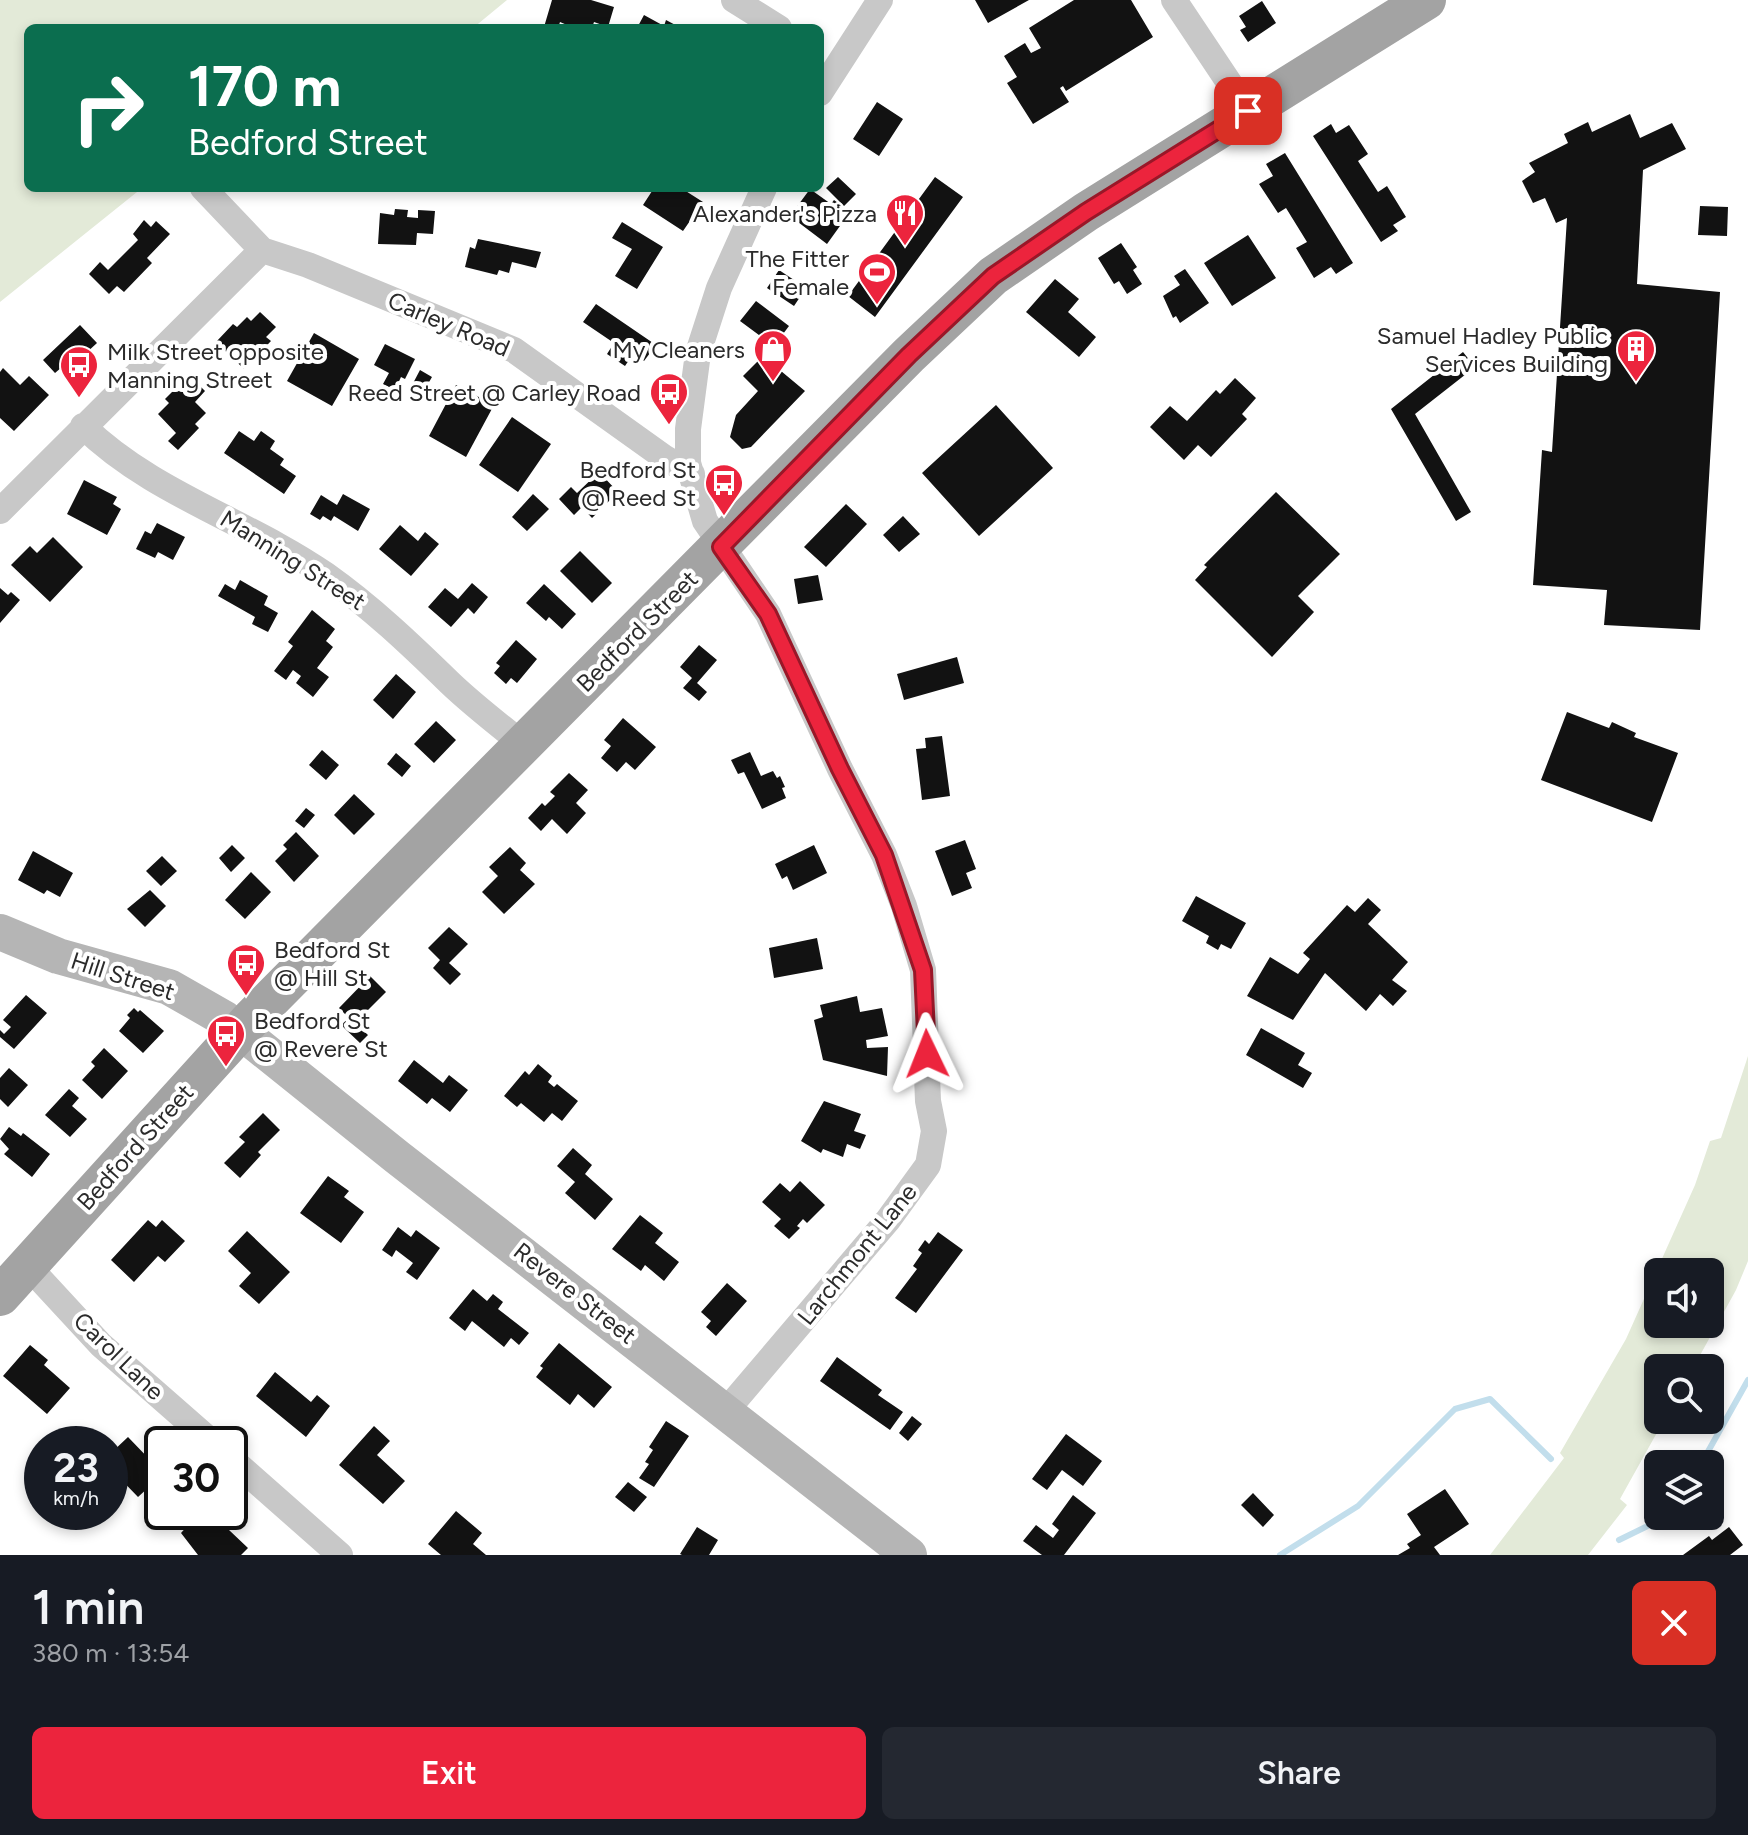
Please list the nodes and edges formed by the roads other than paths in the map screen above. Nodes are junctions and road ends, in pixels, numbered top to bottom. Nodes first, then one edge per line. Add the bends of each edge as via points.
1 (734, 0) edge
2 (880, 0) edge
3 (1174, 0) edge
4 (1426, 0) edge
5 (773, 24) edge
6 (824, 77) edge
7 (1248, 111) junction
8 (207, 192) edge
9 (762, 192) edge
10 (262, 250) junction
11 (83, 426) junction
12 (692, 474) junction
13 (0, 511) edge
14 (721, 547) junction
15 (524, 745) junction
16 (0, 932) edge
17 (241, 1031) junction
18 (8, 1284) edge
19 (725, 1412) junction
20 (193, 1426) edge
21 (248, 1474) edge
22 (340, 1555) edge
23 (909, 1555) edge

1 - 5 street
2 - 6 street
3 - 7 street
4 - 7 main road, Bedford Street
7 - 14 main road, Bedford Street via 993,276
8 - 10 street, Carley Road
9 - 12 street, Larchmont Lane via 719,288 698,353 688,429
10 - 11 street
10 - 12 street, Carley Road via 514,350
11 - 13 street
11 - 15 street, Manning Street via 109,451 324,574 376,613
12 - 14 street, Larchmont Lane via 705,521
14 - 15 main road, Bedford Street
14 - 19 street, Larchmont Lane via 768,614 904,906 923,970 934,1131 928,1165 888,1220
15 - 17 main road, Bedford Street
16 - 17 street, Hill Street via 58,956 169,987
17 - 18 main road, Bedford Street
17 - 19 street, Revere Street
18 - 20 street, Carol Lane via 101,1345
19 - 23 street, Revere Street
21 - 22 street

